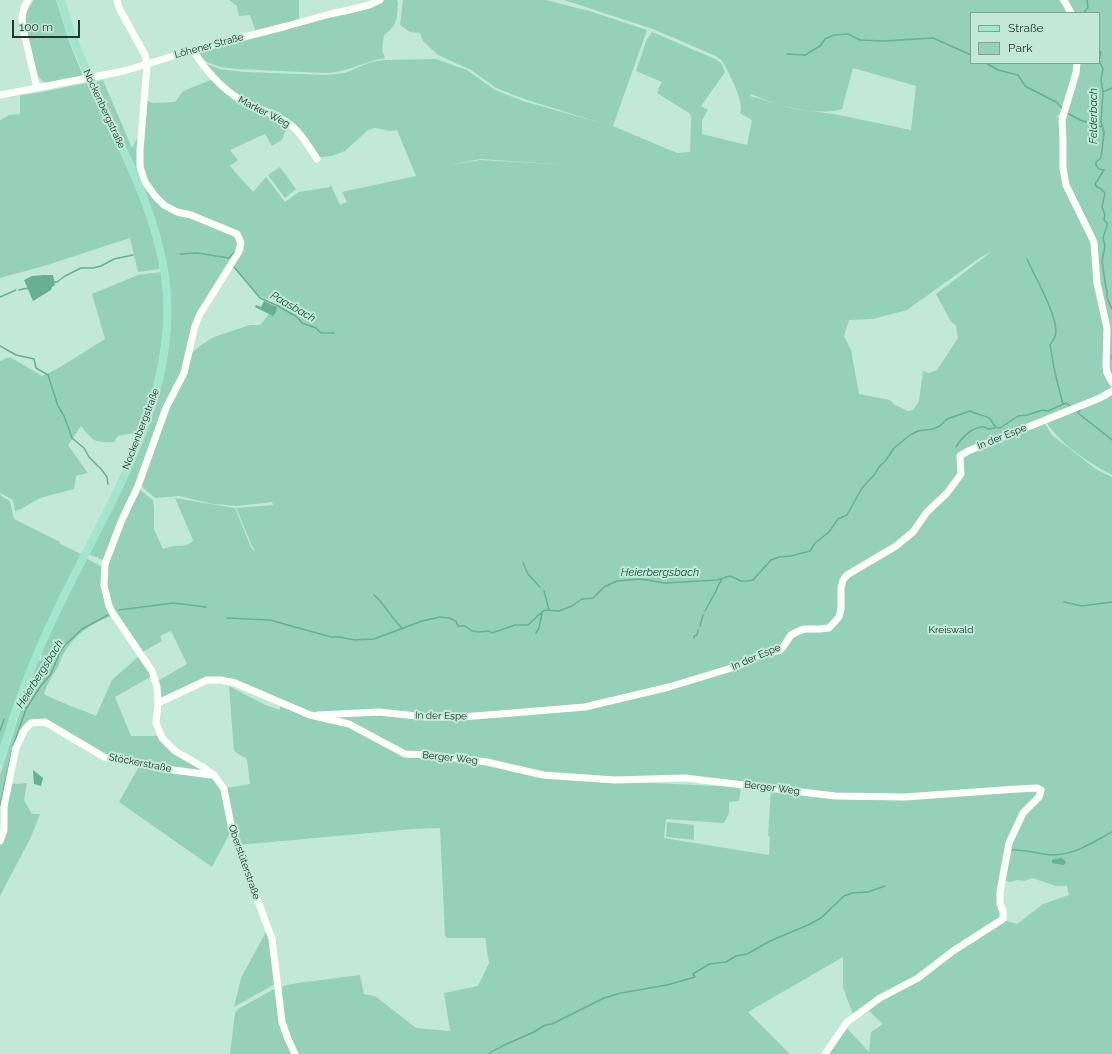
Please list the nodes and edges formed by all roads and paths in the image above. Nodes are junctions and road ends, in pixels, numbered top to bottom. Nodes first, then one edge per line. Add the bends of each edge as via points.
1 (28, 0) edge
2 (61, 0) edge
3 (117, 0) edge
4 (380, 0) edge
5 (1064, 0) edge
6 (1071, 12) edge
7 (193, 50) junction
8 (147, 64) junction
9 (1077, 64) edge
10 (37, 88) junction
11 (0, 95) edge
12 (317, 159) dead end
13 (1112, 382) edge
14 (1112, 391) edge
15 (112, 612) joint
16 (158, 703) junction
17 (310, 715) junction
18 (0, 761) edge
19 (214, 776) junction
20 (0, 841) edge
21 (295, 1054) edge
22 (825, 1054) edge

1 - 10 street via 22,18 23,29
2 - 18 main road, Nockenbergstraße via 74,42 142,193 158,242 168,312 157,388 144,426 122,479 46,634
3 - 8 street, Nockenbergstraße via 145,55
4 - 7 street, Löhener Straße
5 - 6 street
7 - 8 street, Löhener Straße
7 - 12 street, Marker Weg via 205,69 229,92 295,128
8 - 10 street, Löhener Straße
8 - 15 street, Nockenbergstraße via 140,150 140,167 145,182 164,205 237,234 241,243 238,253 200,314 184,373 166,408 138,486 105,564 105,590
9 - 13 street via 1062,120 1063,168 1066,185 1094,243 1097,282 1107,328 1106,366
10 - 11 street, Löhener Straße
14 - 17 street, In der Espe via 960,456 961,474 913,532 843,580 839,617 829,628 801,630 791,635 780,650 757,656 721,672 585,707 461,718 379,712
15 - 16 street, Oberstüterstraße via 152,671
16 - 17 street, Berger Weg via 206,680 221,680 235,683
16 - 19 street, Oberstüterstraße via 156,723 162,738 175,751
17 - 22 street, Berger Weg via 349,724 405,754 486,762 543,774 615,780 685,778 835,796 905,797 1017,789 1041,790 1039,797 1023,813 1009,843 1000,892 1003,919 953,951 918,978 880,998 847,1022
19 - 20 street, Stöckerstraße via 104,757 45,722 31,723 22,733 14,754 4,806 4,830
19 - 21 street, Oberstüterstraße via 224,789 232,830 272,939 282,1022

